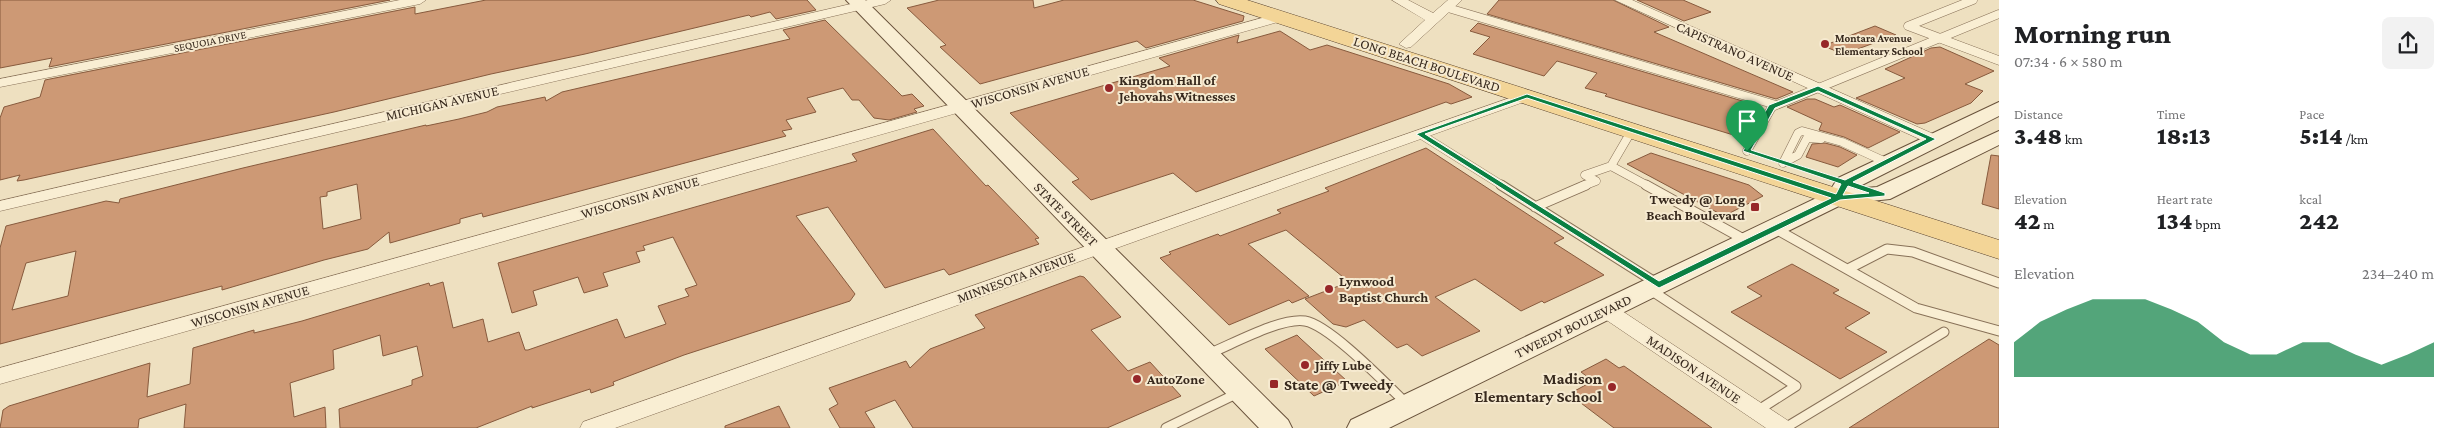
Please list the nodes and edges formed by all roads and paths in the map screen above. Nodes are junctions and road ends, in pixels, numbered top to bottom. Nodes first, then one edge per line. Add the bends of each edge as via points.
1 (420, 0) edge
2 (885, 0) edge
3 (1226, 0) edge
4 (1267, 0) edge
5 (1398, 0) edge
6 (1621, 0) edge
7 (1973, 0) edge
8 (858, 3) edge
9 (1452, 4) edge
10 (1999, 14) edge
11 (1280, 17) junction
12 (1434, 19) junction
13 (1368, 33) junction
14 (1940, 38) junction
15 (1406, 44) junction
16 (1999, 61) edge
17 (0, 83) edge
18 (1818, 88) junction
19 (1527, 96) junction
20 (1776, 105) junction
21 (960, 107) junction
22 (1999, 108) edge
23 (1632, 130) junction
24 (1420, 134) junction
25 (1999, 137) edge
26 (1932, 139) junction
27 (1747, 151) junction
28 (1879, 159) junction
29 (1783, 162) junction
30 (1611, 166) junction
31 (1842, 190) junction
32 (1882, 194) junction
33 (0, 206) edge
34 (1535, 207) junction
35 (1774, 228) junction
36 (1999, 231) edge
37 (1747, 241) junction
38 (1099, 248) junction
39 (1999, 250) edge
40 (1848, 270) junction
41 (1999, 283) edge
42 (1654, 287) junction
43 (1606, 310) junction
44 (1999, 331) edge
45 (1944, 332) dead end
46 (1205, 356) junction
47 (0, 376) edge
48 (1241, 392) junction
49 (1408, 405) junction
50 (1757, 412) junction
51 (591, 428) edge
52 (1166, 428) edge
53 (1276, 428) edge
54 (1362, 428) edge
55 (1783, 428) edge

1 - 17 street, SEQUOIA DRIVE
2 - 8 street, MICHIGAN AVENUE
3 - 11 main road, LONG BEACH BOULEVARD
4 - 13 main road, LONG BEACH BOULEVARD
5 - 12 street
6 - 18 street, CAPISTRANO AVENUE
7 - 14 lane via 1908,26
8 - 21 main road, STATE STREET
8 - 33 street, MICHIGAN AVENUE
9 - 12 street
9 - 20 lane
10 - 14 lane
11 - 13 main road via 1296,16 1352,33
11 - 19 main road, LONG BEACH BOULEVARD
11 - 21 street, WISCONSIN AVENUE
12 - 15 street
13 - 15 main road, LONG BEACH BOULEVARD
14 - 16 street
14 - 18 lane
15 - 27 main road, LONG BEACH BOULEVARD
18 - 20 lane
18 - 26 street, CAPISTRANO AVENUE
19 - 23 main road, LONG BEACH BOULEVARD
19 - 24 street, MINNESOTA AVENUE
20 - 27 lane
21 - 38 main road, STATE STREET
21 - 47 street, WISCONSIN AVENUE
22 - 26 main road, TWEEDY BOULEVARD
23 - 30 lane
23 - 31 main road, LONG BEACH BOULEVARD
24 - 34 lane
24 - 38 street, MINNESOTA AVENUE
25 - 32 main road
26 - 28 main road, TWEEDY BOULEVARD
27 - 29 main road, LONG BEACH BOULEVARD
28 - 29 lane via 1808,138 1798,156
28 - 31 main road, TWEEDY BOULEVARD
29 - 31 main road, LONG BEACH BOULEVARD
30 - 34 lane via 1585,175 1596,181
30 - 37 lane
31 - 32 main road, LONG BEACH BOULEVARD
31 - 35 main road, TWEEDY BOULEVARD
31 - 39 main road, LONG BEACH BOULEVARD
32 - 36 main road, LONG BEACH BOULEVARD
34 - 42 lane
35 - 37 main road, TWEEDY BOULEVARD
35 - 40 lane
37 - 42 main road, TWEEDY BOULEVARD
38 - 46 main road, STATE STREET
38 - 51 street, MINNESOTA AVENUE
40 - 41 lane via 1887,249 1913,252
40 - 44 lane via 1916,308
42 - 43 main road, TWEEDY BOULEVARD
42 - 50 lane via 1796,386
43 - 49 main road, TWEEDY BOULEVARD
43 - 50 street, MADISON AVENUE
45 - 55 lane
46 - 48 main road, STATE STREET
46 - 49 lane via 1279,325 1306,321 1336,338
48 - 52 lane
48 - 53 main road, STATE STREET
49 - 54 main road, TWEEDY BOULEVARD
50 - 55 street, MADISON AVENUE

